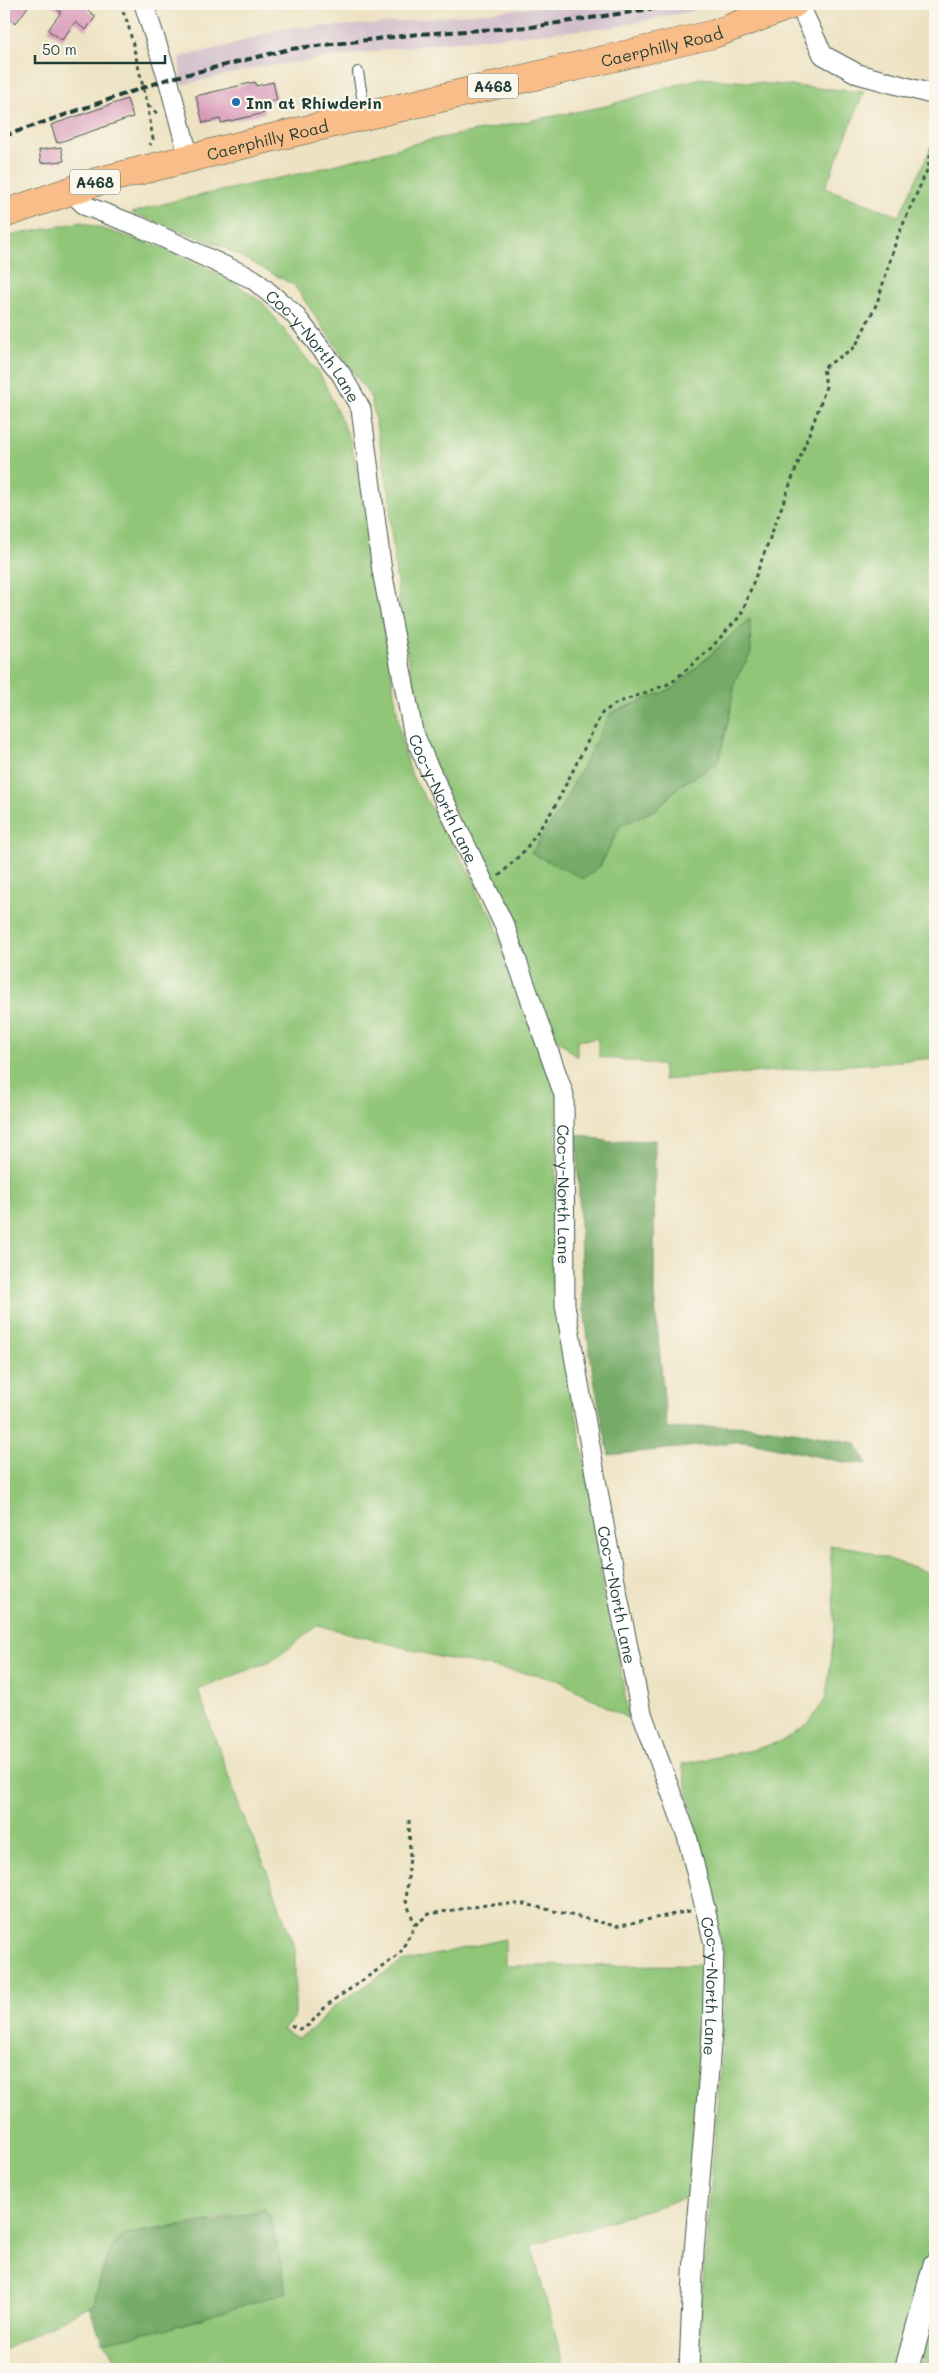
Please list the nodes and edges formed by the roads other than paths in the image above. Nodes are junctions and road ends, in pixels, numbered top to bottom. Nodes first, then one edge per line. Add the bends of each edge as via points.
1 (144, 4) edge
2 (794, 4) edge
3 (799, 4) edge
4 (358, 72) dead end
5 (935, 95) edge
6 (365, 116) junction
7 (189, 158) junction
8 (70, 191) junction
9 (4, 214) edge
10 (935, 2266) edge
11 (689, 2369) edge
12 (908, 2369) edge

1 - 7 street
2 - 6 main road, Caerphilly Road / A468 via 714,34
3 - 5 street via 823,54 858,74
4 - 6 lane
6 - 7 main road, Caerphilly Road / A468
7 - 8 main road, Caerphilly Road / A468
8 - 9 main road, Caerphilly Road / A468
8 - 11 street, Coc-y-North Lane via 86,206 138,226 253,280 294,314 340,374 360,409 382,571 413,731 505,928 564,1095 565,1305 640,1708 687,1836 714,1944 712,2033 694,2252
10 - 12 street

